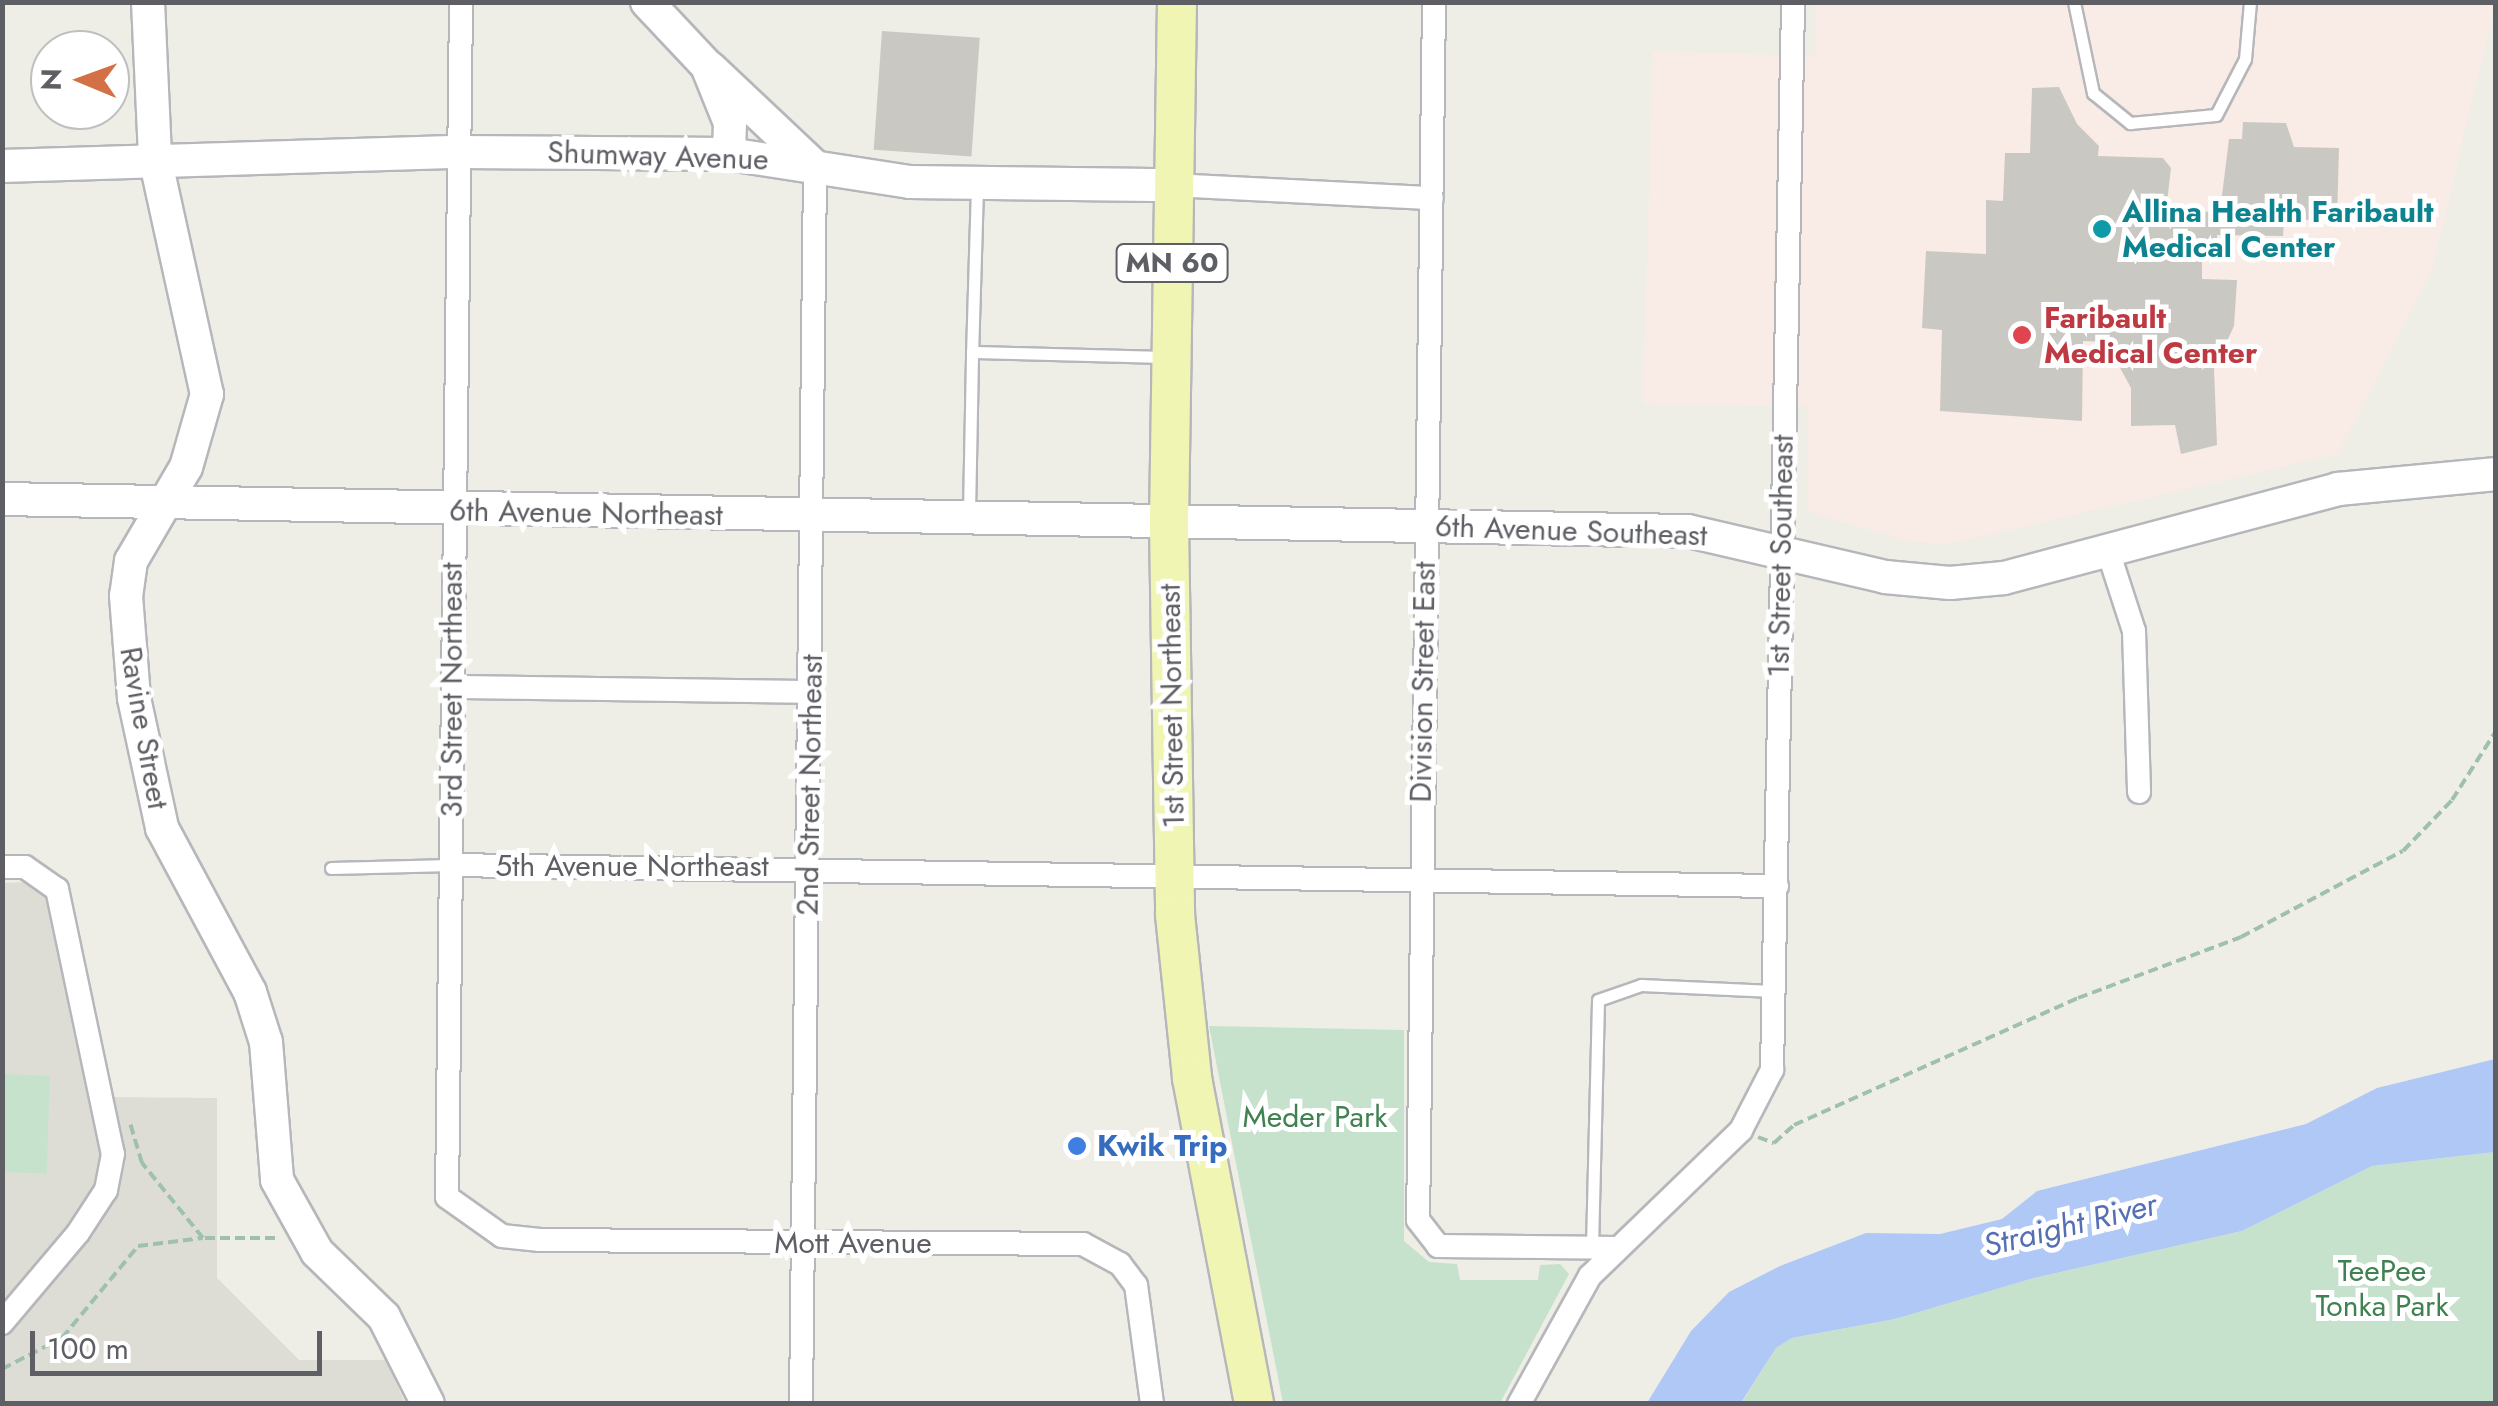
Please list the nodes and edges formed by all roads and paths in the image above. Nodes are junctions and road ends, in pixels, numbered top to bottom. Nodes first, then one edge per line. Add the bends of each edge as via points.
1 (148, 2) edge
2 (462, 2) edge
3 (647, 2) edge
4 (1177, 2) edge
5 (1434, 2) edge
6 (1793, 2) edge
7 (2074, 2) edge
8 (2250, 2) edge
9 (707, 66) junction
10 (459, 152) junction
11 (729, 154) junction
12 (155, 158) junction
13 (2, 166) edge
14 (815, 167) junction
15 (977, 183) junction
16 (1173, 185) junction
17 (1432, 198) junction
18 (972, 352) junction
19 (1170, 357) junction
20 (2496, 474) edge
21 (2, 499) edge
22 (165, 499) junction
23 (452, 511) junction
24 (815, 519) junction
25 (969, 521) junction
26 (1169, 524) junction
27 (1425, 526) junction
28 (1780, 548) junction
29 (2108, 550) junction
30 (454, 688) junction
31 (810, 692) junction
32 (2496, 730) edge
33 (2139, 792) dead end
34 (450, 865) junction
35 (14, 867) edge
36 (330, 868) dead end
37 (810, 868) junction
38 (1174, 874) junction
39 (1420, 881) junction
40 (1778, 886) junction
41 (1778, 991) junction
42 (125, 1108) dead end
43 (1741, 1130) junction
44 (447, 1197) joint
45 (204, 1238) junction
46 (285, 1238) dead end
47 (805, 1244) junction
48 (1592, 1247) junction
49 (1618, 1248) junction
50 (2, 1323) edge
51 (2, 1369) edge
52 (428, 1404) edge
53 (801, 1404) edge
54 (1152, 1404) edge
55 (1254, 1404) edge
56 (1519, 1404) edge

1 - 12 street, Ravine Street
2 - 10 street, 3rd Street Northeast
3 - 9 street
4 - 16 main road, 1st Street Northeast / MN 60
5 - 17 street, Division Street East
6 - 28 street, 1st Street Southeast
7 - 8 lane via 2093,93 2130,123 2216,115 2245,58
9 - 11 street via 730,123
9 - 14 street via 736,85
10 - 11 street, Shumway Avenue
10 - 12 street, Shumway Avenue
10 - 23 street, 3rd Street Northeast
11 - 14 street, Shumway Avenue
12 - 13 street, Shumway Avenue
12 - 22 street, Ravine Street via 206,394 201,432
14 - 15 street, Shumway Avenue via 854,178
14 - 24 street, 2nd Street Northeast
15 - 16 street, Shumway Avenue
15 - 18 lane
16 - 17 street, Shumway Avenue
16 - 19 main road, 1st Street Northeast / MN 60
17 - 27 street, Division Street East
18 - 19 lane
18 - 25 lane
19 - 26 main road, 1st Street Northeast / MN 60
20 - 29 street, 6th Avenue Southeast via 2338,489
21 - 22 street, 6th Avenue Northeast
22 - 23 street, 6th Avenue Northeast
22 - 52 street, Ravine Street via 132,560 126,596 134,698 162,828 250,992 274,1094 277,1180 294,1218 384,1317
23 - 24 street, 6th Avenue Northeast
23 - 30 street, 3rd Street Northeast
24 - 25 street, 6th Avenue Northeast
24 - 31 street, 2nd Street Northeast
25 - 26 street, 6th Avenue Northeast
26 - 27 street, 6th Avenue Southeast
26 - 38 main road, 1st Street Northeast / MN 60
27 - 28 street, 6th Avenue Southeast via 1688,531
27 - 39 street, Division Street East
28 - 29 street, 6th Avenue Southeast via 1885,577 1950,582 2004,578
28 - 40 street, 1st Street Southeast
29 - 33 street via 2134,631
30 - 31 street
30 - 34 street, 3rd Street Northeast
31 - 37 street, 2nd Street Northeast
32 - 43 path via 2452,800 2403,851 2242,938 2078,998 1794,1125 1774,1143
34 - 36 lane
34 - 37 street, 5th Avenue Northeast
34 - 44 street, 3rd Street Northeast
35 - 50 street via 58,890 73,937 113,1154 106,1190 78,1233
37 - 38 street, 5th Avenue Northeast
37 - 47 street, 2nd Street Northeast
38 - 39 street, 5th Avenue Northeast
38 - 55 main road, 1st Street Northeast / MN 60 via 1192,1078
39 - 40 street, 5th Avenue Northeast
39 - 48 street, Division Street East via 1418,1220 1438,1246
40 - 41 street, 1st Street Southeast
41 - 43 street, 1st Street Southeast via 1772,1070
41 - 48 lane via 1642,985 1598,1000
42 - 45 path via 142,1163
43 - 49 street, 1st Street Southeast
44 - 47 street, Mott Avenue via 502,1236
45 - 46 path
45 - 51 path via 138,1246 62,1338
47 - 53 street, 2nd Street Northeast
47 - 54 street, Mott Avenue via 1062,1241 1103,1251 1136,1285
48 - 49 street
49 - 56 street, 1st Street Southeast via 1590,1276

